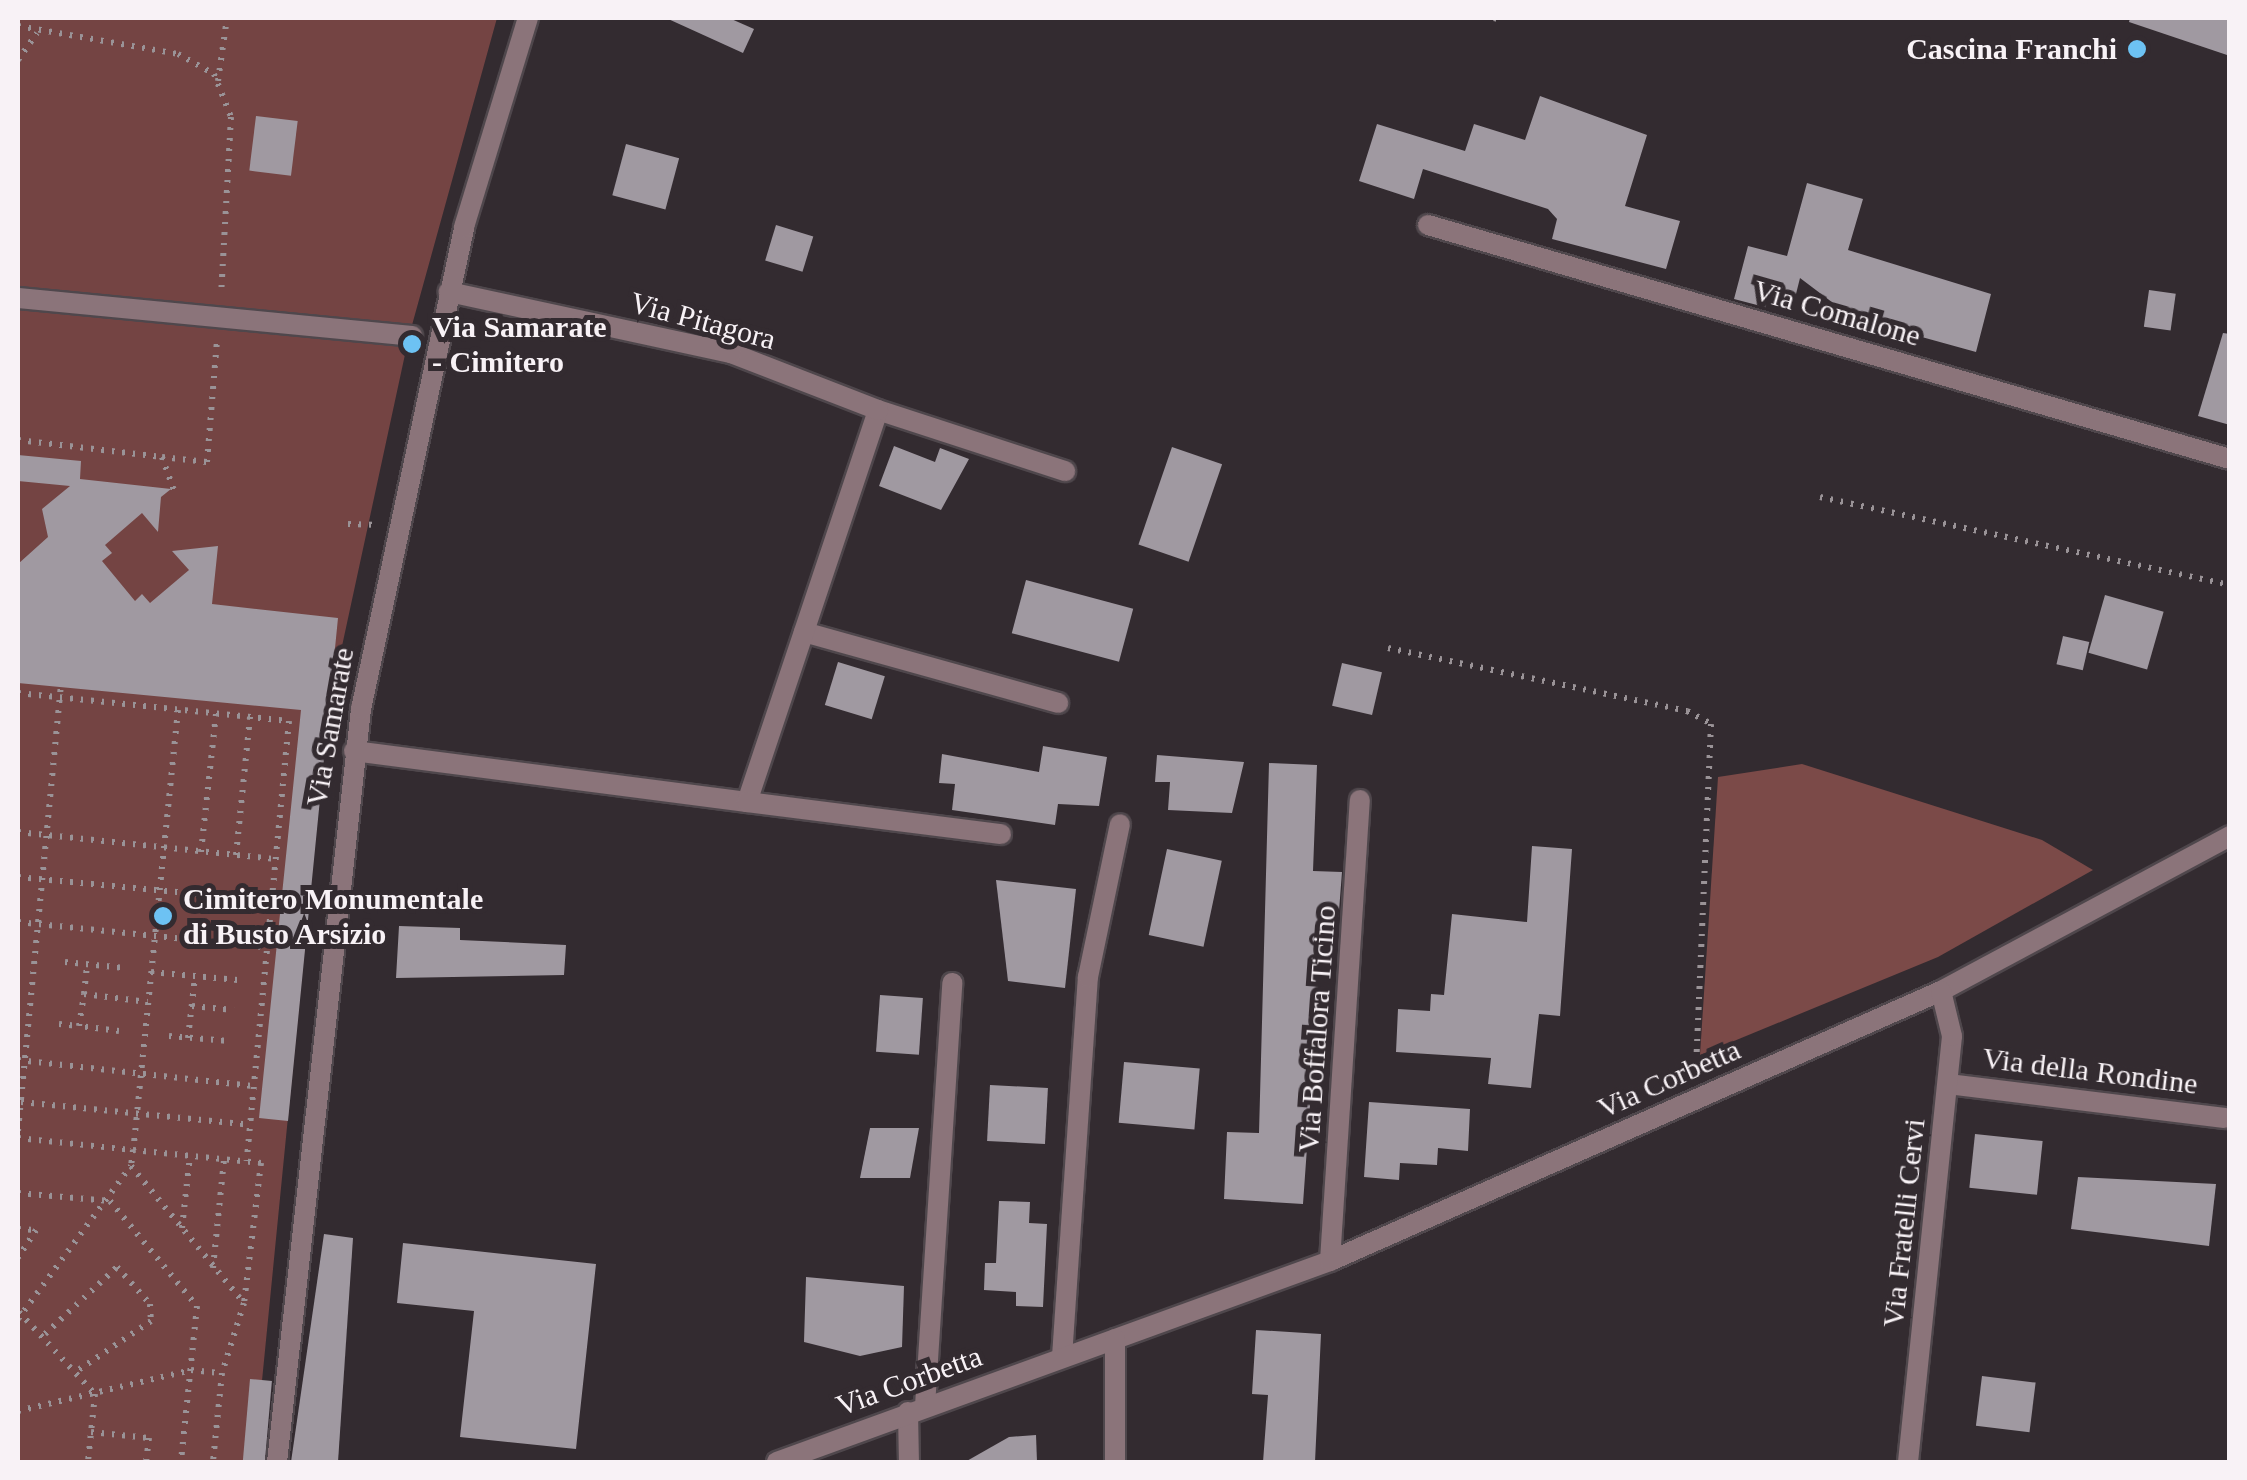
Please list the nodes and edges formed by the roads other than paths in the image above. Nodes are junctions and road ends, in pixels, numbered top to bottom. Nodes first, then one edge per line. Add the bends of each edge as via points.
1 (528, 18) edge
2 (1428, 225) dead end
3 (450, 292) junction
4 (18, 298) edge
5 (412, 336) dead end
6 (878, 410) junction
7 (2230, 458) edge
8 (1066, 471) dead end
9 (804, 632) junction
10 (1058, 703) dead end
11 (354, 751) junction
12 (1360, 800) dead end
13 (747, 802) junction
14 (1120, 824) dead end
15 (1001, 834) dead end
16 (2230, 836) edge
17 (952, 983) dead end
18 (1940, 992) junction
19 (1948, 1084) junction
20 (2225, 1118) dead end
21 (1330, 1262) junction
22 (1115, 1339) junction
23 (1062, 1358) junction
24 (917, 1409) junction
25 (277, 1462) edge
26 (777, 1462) edge
27 (908, 1462) edge
28 (1114, 1462) edge
29 (1908, 1462) edge

1 - 3 street, Via Samarate
2 - 7 street, Via Comalone
3 - 6 street, Via Pitagora via 731,353
3 - 11 street, Via Samarate
4 - 5 street
6 - 8 street, Via Pitagora
6 - 9 street
9 - 10 street
9 - 13 street
11 - 13 street
11 - 25 street, Via Samarate
12 - 21 street, Via Boffalora Ticino
13 - 15 street
14 - 23 street via 1088,977
16 - 18 street, Via Corbetta
17 - 24 street
18 - 19 street, Via Fratelli Cervi via 1952,1027
18 - 21 street, Via Corbetta
19 - 20 street, Via della Rondine
19 - 29 street, Via Fratelli Cervi
21 - 22 street, Via Corbetta
22 - 23 street, Via Corbetta
22 - 28 street
23 - 24 street, Via Corbetta
24 - 26 street, Via Corbetta
24 - 27 street

